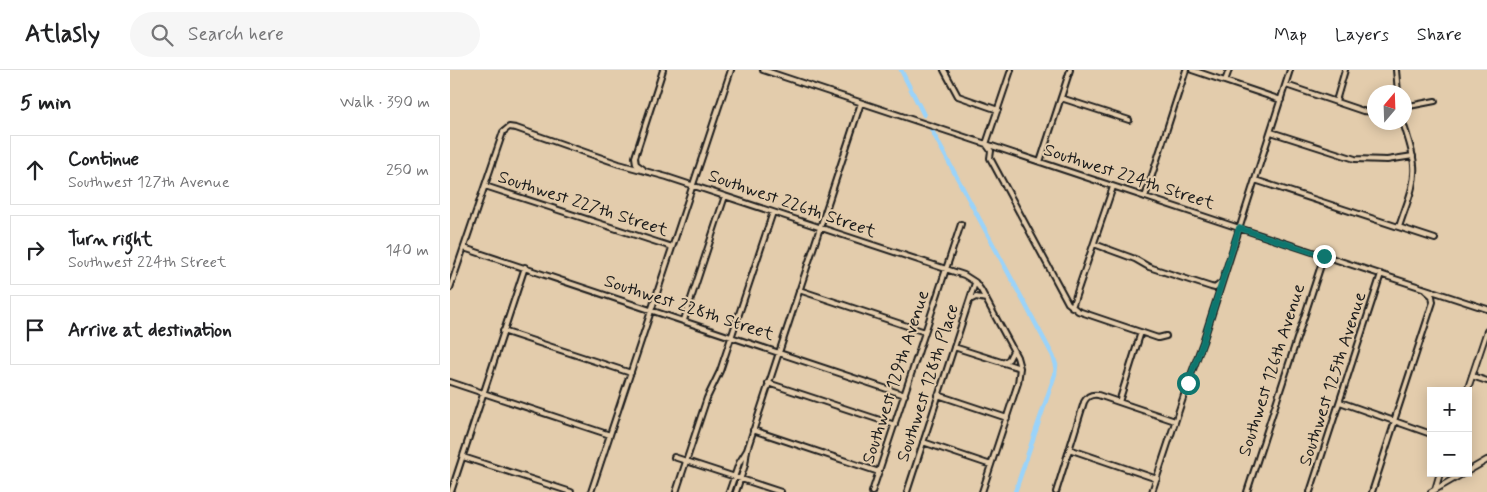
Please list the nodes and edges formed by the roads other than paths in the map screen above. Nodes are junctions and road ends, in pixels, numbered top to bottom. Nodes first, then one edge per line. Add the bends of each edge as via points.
1 (662, 70) edge
2 (731, 70) edge
3 (763, 70) edge
4 (944, 70) edge
5 (1011, 70) edge
6 (1070, 70) edge
7 (1186, 70) edge
8 (1192, 70) edge
9 (1230, 70) edge
10 (1290, 70) edge
11 (1345, 70) edge
12 (1396, 70) edge
13 (1226, 81) junction
14 (1286, 85) junction
15 (1397, 85) edge
16 (1061, 98) junction
17 (1281, 100) junction
18 (1336, 102) junction
19 (1435, 102) dead end
20 (861, 103) junction
21 (1412, 106) edge
22 (998, 110) junction
23 (1367, 111) edge
24 (1130, 120) dead end
25 (1405, 130) edge
26 (1271, 132) junction
27 (986, 144) junction
28 (1413, 156) junction
29 (1040, 162) junction
30 (643, 169) junction
31 (1255, 180) junction
32 (692, 185) junction
33 (485, 186) junction
34 (1113, 187) junction
35 (725, 196) junction
36 (1145, 197) junction
37 (773, 212) junction
38 (961, 224) dead end
39 (819, 227) junction
40 (1399, 227) junction
41 (1239, 228) junction
42 (1435, 239) dead end
43 (1094, 244) junction
44 (672, 247) junction
45 (464, 248) junction
46 (1324, 256) junction
47 (525, 268) junction
48 (946, 271) junction
49 (1381, 274) junction
50 (1223, 280) junction
51 (975, 282) junction
52 (450, 288) edge
53 (1423, 288) junction
54 (799, 290) junction
55 (986, 299) junction
56 (970, 300) junction
57 (1072, 307) junction
58 (1487, 308) edge
59 (652, 310) junction
60 (684, 320) junction
61 (504, 331) junction
62 (1487, 331) edge
63 (925, 332) junction
64 (1141, 332) junction
65 (1166, 336) dead end
66 (731, 337) junction
67 (954, 347) junction
68 (1013, 351) junction
69 (778, 352) junction
70 (1003, 363) junction
71 (1020, 368) junction
72 (631, 373) junction
73 (1472, 376) junction
74 (1487, 381) edge
75 (450, 382) edge
76 (768, 383) junction
77 (1468, 387) edge
78 (483, 393) junction
79 (904, 395) junction
80 (938, 395) junction
81 (1119, 402) junction
82 (1340, 402) junction
83 (1006, 418) junction
84 (1175, 421) junction
85 (1394, 421) junction
86 (895, 425) junction
87 (753, 430) junction
88 (1427, 433) edge
89 (610, 435) junction
90 (923, 442) junction
91 (1069, 449) junction
92 (747, 450) junction
93 (463, 457) junction
94 (674, 457) dead end
95 (1487, 460) edge
96 (686, 461) junction
97 (991, 465) junction
98 (1472, 469) edge
99 (879, 472) junction
100 (734, 476) junction
101 (1438, 477) edge
102 (1457, 477) edge
103 (741, 478) junction
104 (1157, 479) junction
105 (1433, 491) edge
106 (451, 492) edge
107 (571, 492) edge
108 (591, 492) edge
109 (676, 492) edge
110 (729, 492) edge
111 (736, 492) edge
112 (781, 492) edge
113 (872, 492) edge
114 (907, 492) edge
115 (982, 492) edge
116 (1056, 492) edge
117 (1152, 492) edge
118 (1247, 492) edge
119 (1310, 492) edge
120 (1372, 492) edge

1 - 30 street via 635,157 636,164
2 - 32 street
3 - 20 street, Southwest 224th Street
4 - 22 street via 958,96
5 - 22 street
6 - 16 street
7 - 36 street
8 - 13 street
9 - 13 street
10 - 14 street
11 - 18 street
12 - 15 street
13 - 17 street
14 - 17 street
14 - 18 street
16 - 24 street
16 - 29 street
17 - 26 street
18 - 23 street
19 - 21 street
20 - 27 street, Southwest 224th Street
20 - 39 street
22 - 27 street
25 - 28 street
26 - 28 street via 1355,159 1370,161
26 - 31 street
27 - 29 street, Southwest 224th Street
27 - 57 street via 990,158
28 - 40 street via 1414,181
29 - 34 street, Southwest 224th Street
30 - 32 street, Southwest 226th Street
30 - 33 street, Southwest 226th Street via 619,164 516,128 506,128
31 - 40 street
31 - 41 street
32 - 35 street, Southwest 226th Street
32 - 44 street
33 - 44 street, Southwest 227th Street
33 - 45 street
34 - 36 street, Southwest 224th Street
34 - 43 street
35 - 37 street, Southwest 226th Street
35 - 60 street
36 - 41 street, Southwest 224th Street
37 - 39 street, Southwest 226th Street
37 - 66 street
38 - 48 street, Southwest 129th Avenue
39 - 48 street, Southwest 226th Street
39 - 54 street
40 - 42 street
41 - 46 street, Southwest 224th Street
41 - 50 street
43 - 50 street via 1210,287 1215,288
43 - 57 street
44 - 59 street
45 - 47 street, Southwest 228th Street
45 - 52 street
46 - 49 street, Southwest 224th Street
46 - 118 street, Southwest 126th Avenue
47 - 59 street, Southwest 228th Street
47 - 61 street
48 - 51 street, Southwest 226th Street
48 - 63 street, Southwest 129th Avenue
49 - 53 street, Southwest 224th Street
49 - 82 street, Southwest 125th Avenue
50 - 84 street
51 - 55 street
51 - 56 street, Southwest 128th Place
53 - 58 street, Southwest 224th Street
53 - 85 street via 1432,296 1433,304
54 - 63 street
54 - 69 street
55 - 56 street via 976,297
55 - 68 street
56 - 67 street, Southwest 128th Place
57 - 64 street
59 - 60 street, Southwest 228th Street
59 - 72 street
60 - 66 street, Southwest 228th Street
61 - 72 street
61 - 78 street
62 - 73 street
63 - 79 street, Southwest 129th Avenue
64 - 65 street via 1158,338
64 - 81 street
66 - 69 street, Southwest 228th Street
66 - 96 street
67 - 70 street
67 - 80 street, Southwest 128th Place
68 - 70 street
68 - 71 street
69 - 76 street
69 - 79 street, Southwest 228th Street
70 - 71 street
71 - 83 street
72 - 89 street
73 - 74 street
73 - 77 street
75 - 78 street
76 - 86 street
76 - 87 street
78 - 89 street
78 - 93 street
79 - 86 street, Southwest 129th Avenue
80 - 83 street
80 - 90 street, Southwest 128th Place
81 - 84 street
81 - 91 street via 1096,395 1088,397
82 - 85 street
82 - 119 street, Southwest 125th Avenue
83 - 97 street
84 - 104 street
85 - 88 street
85 - 120 street
86 - 99 street, Southwest 129th Avenue
87 - 92 street
87 - 99 street
89 - 108 street
90 - 97 street
90 - 114 street, Southwest 128th Place
91 - 104 street
91 - 116 street
92 - 100 street
92 - 103 street
93 - 106 street
93 - 107 street
94 - 96 street
95 - 98 street
96 - 100 street
96 - 109 street
97 - 115 street
99 - 113 street, Southwest 129th Avenue
100 - 103 street
100 - 110 street
101 - 105 street
102 - 105 street
103 - 111 street
103 - 112 street
104 - 117 street

